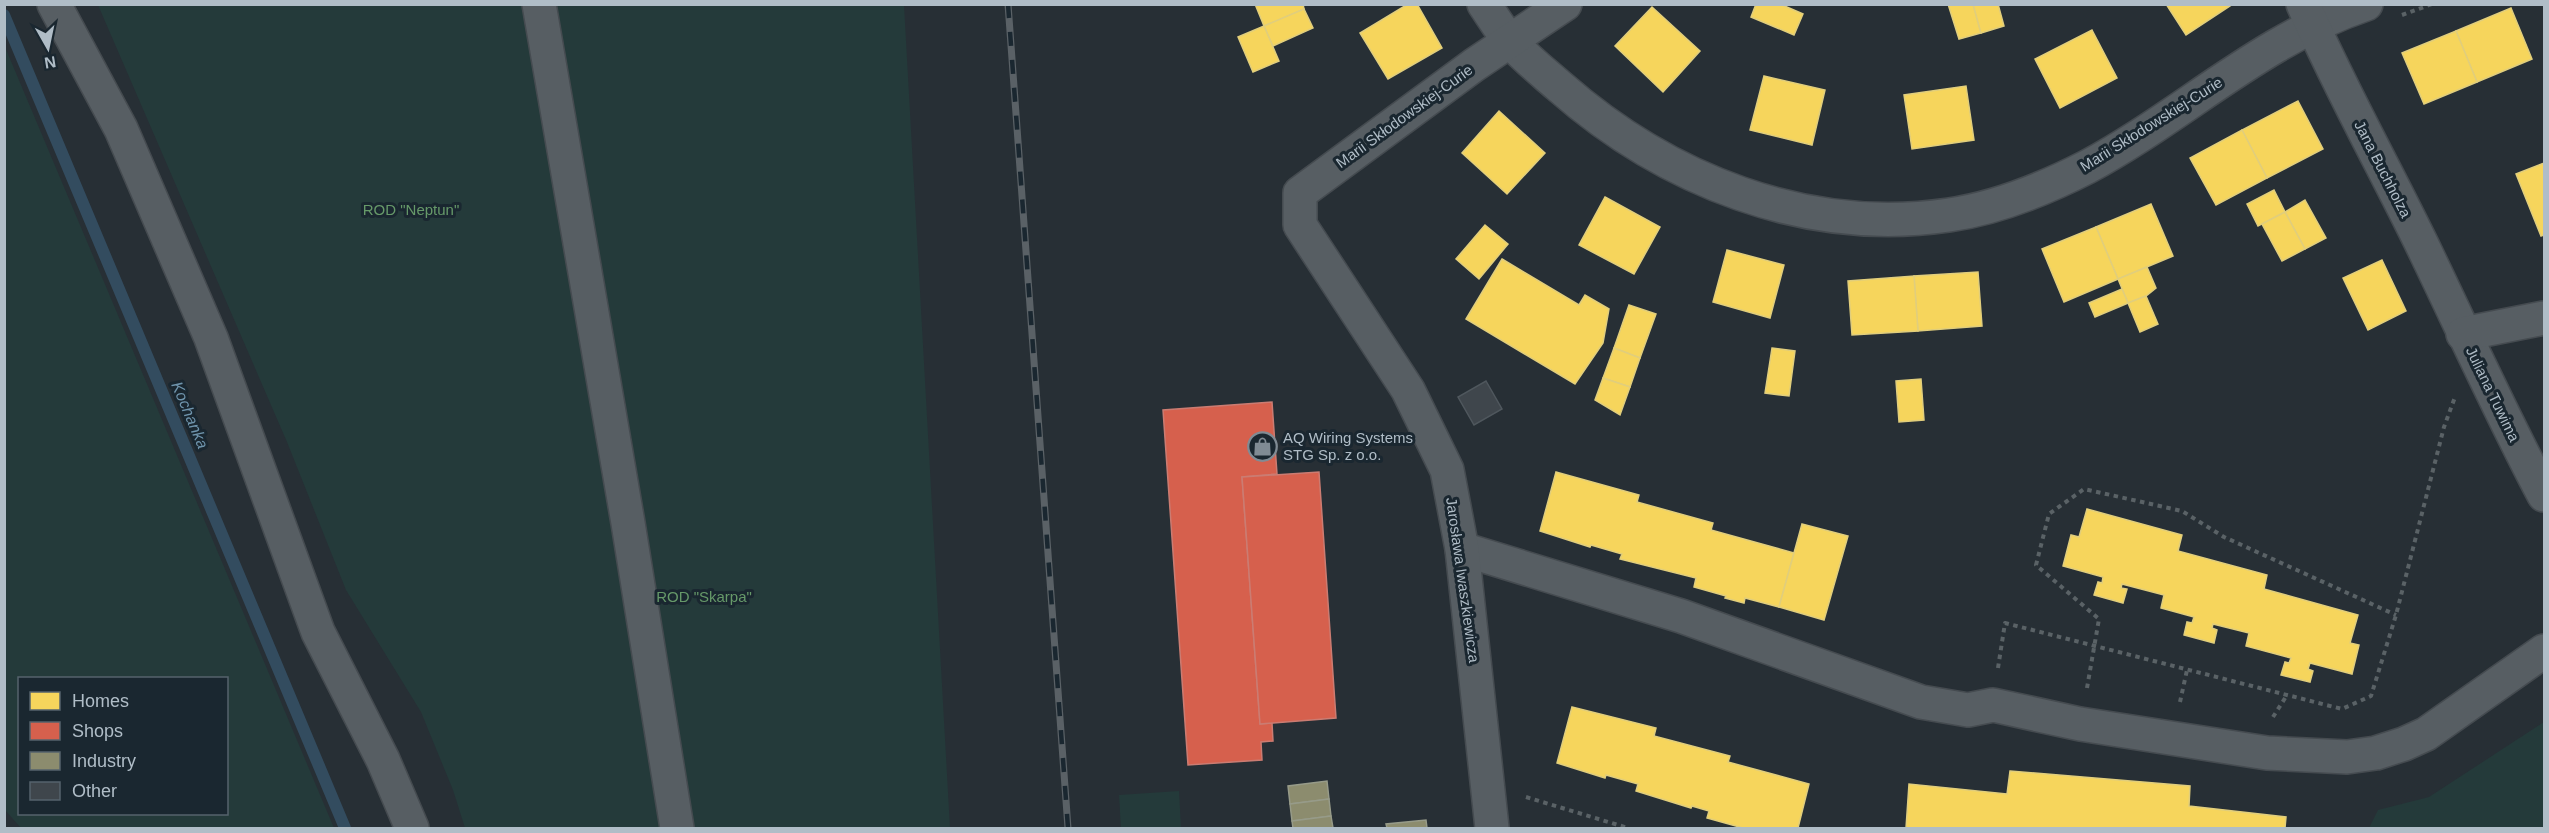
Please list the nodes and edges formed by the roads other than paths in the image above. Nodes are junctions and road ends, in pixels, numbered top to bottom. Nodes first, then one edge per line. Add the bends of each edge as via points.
1 (54, 4) edge
2 (539, 4) edge
3 (1484, 4) edge
4 (1565, 4) edge
5 (2366, 4) edge
6 (2308, 15) edge
7 (1510, 41) junction
8 (1300, 193) joint
9 (2544, 318) edge
10 (2470, 347) junction
11 (2544, 495) edge
12 (1462, 549) junction
13 (2544, 651) edge
14 (412, 828) edge
15 (677, 828) edge
16 (1492, 828) edge

1 - 14 street via 121,129 211,338 318,632 383,760
2 - 15 street
3 - 7 street, Marii Skłodowskiej-Curie
4 - 7 street, Marii Skłodowskiej-Curie
5 - 6 street, Marii Skłodowskiej-Curie
6 - 7 street, Marii Skłodowskiej-Curie via 2240,68 2109,154 2044,188 1996,205 1905,219 1830,216 1749,198 1709,182 1628,140 1587,111
6 - 10 street, Jana Buchholza
7 - 8 street, Marii Skłodowskiej-Curie
8 - 12 street, Jarosława Iwaszkiewicza via 1300,225 1408,390 1447,470
9 - 10 street, Juliana Tuwima
10 - 11 street, Juliana Tuwima
12 - 13 street via 1681,616 1921,702 1968,710 1993,705 2080,724 2267,753 2347,757 2404,744 2426,734
12 - 16 street, Jarosława Iwaszkiewicza

